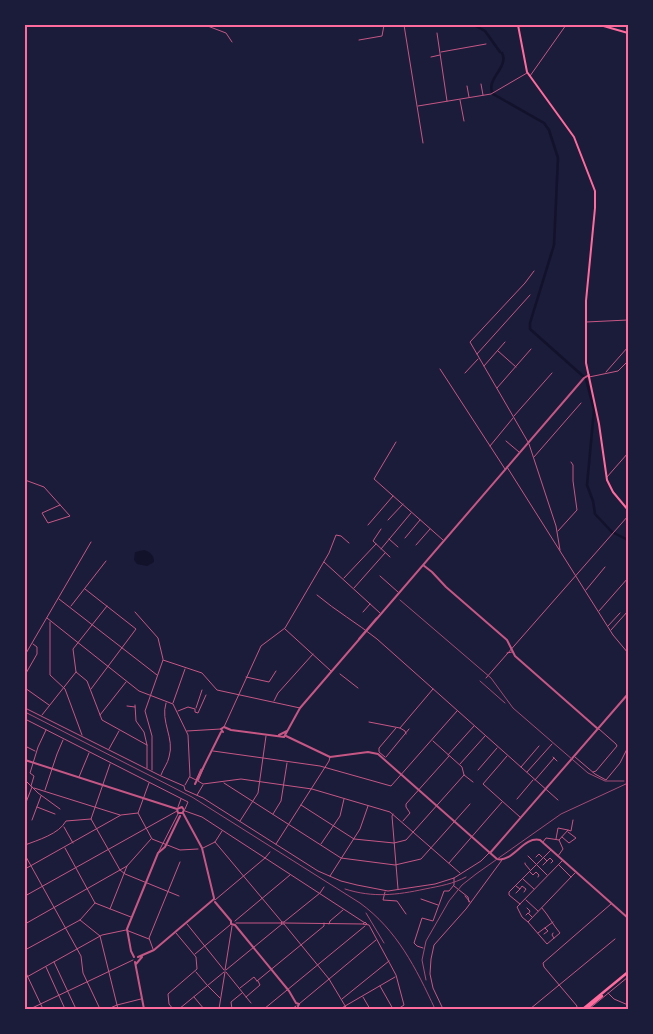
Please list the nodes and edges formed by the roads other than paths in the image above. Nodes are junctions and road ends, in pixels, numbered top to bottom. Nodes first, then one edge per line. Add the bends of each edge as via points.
1 (205, 25) edge
2 (384, 25) edge
3 (404, 25) edge
4 (518, 25) edge
5 (566, 25) edge
6 (600, 25) edge
7 (438, 33) dead end
8 (628, 33) edge
9 (359, 40) dead end
10 (232, 42) dead end
11 (486, 44) dead end
12 (440, 54) junction
13 (431, 57) dead end
14 (527, 72) junction
15 (530, 77) junction
16 (481, 84) dead end
17 (467, 86) dead end
18 (483, 96) junction
19 (469, 98) junction
20 (460, 99) junction
21 (447, 101) junction
22 (417, 106) junction
23 (464, 121) dead end
24 (423, 143) dead end
25 (534, 271) dead end
26 (530, 295) dead end
27 (628, 320) edge
28 (586, 322) junction
29 (505, 342) dead end
30 (628, 348) edge
31 (531, 349) dead end
32 (498, 351) junction
33 (476, 354) junction
34 (479, 358) junction
35 (628, 361) edge
36 (484, 366) junction
37 (516, 367) junction
38 (440, 369) dead end
39 (465, 373) dead end
40 (552, 373) dead end
41 (605, 373) junction
42 (589, 376) junction
43 (496, 388) junction
44 (581, 403) dead end
45 (514, 417) junction
46 (506, 441) dead end
47 (396, 442) dead end
48 (528, 443) junction
49 (490, 445) junction
50 (519, 453) junction
51 (628, 453) edge
52 (627, 456) edge
53 (534, 458) junction
54 (571, 462) dead end
55 (506, 468) junction
56 (606, 477) junction
57 (25, 480) edge
58 (393, 495) junction
59 (60, 504) junction
60 (403, 504) junction
61 (628, 510) edge
62 (412, 512) junction
63 (628, 516) edge
64 (388, 520) dead end
65 (421, 520) junction
66 (368, 525) dead end
67 (430, 528) junction
68 (381, 529) dead end
69 (557, 532) junction
70 (405, 538) dead end
71 (389, 539) junction
72 (443, 540) junction
73 (91, 542) dead end
74 (349, 543) dead end
75 (376, 544) junction
76 (416, 546) dead end
77 (398, 547) dead end
78 (381, 549) junction
79 (560, 551) junction
80 (386, 553) junction
81 (390, 557) dead end
82 (324, 561) junction
83 (106, 562) dead end
84 (423, 565) junction
85 (605, 568) dead end
86 (380, 576) dead end
87 (575, 576) junction
88 (628, 578) edge
89 (343, 579) junction
90 (85, 589) junction
91 (354, 589) junction
92 (585, 590) junction
93 (398, 593) junction
94 (317, 595) dead end
95 (58, 598) junction
96 (370, 604) junction
97 (107, 606) junction
98 (70, 607) junction
99 (628, 611) edge
100 (135, 612) dead end
101 (363, 612) dead end
102 (599, 612) junction
103 (381, 613) junction
104 (620, 613) dead end
105 (46, 618) junction
106 (50, 621) junction
107 (92, 625) junction
108 (608, 626) junction
109 (285, 628) junction
110 (366, 631) junction
111 (611, 631) junction
112 (32, 644) junction
113 (78, 644) junction
114 (122, 648) junction
115 (511, 648) junction
116 (512, 652) junction
117 (628, 653) edge
118 (312, 654) junction
119 (507, 654) junction
120 (25, 655) edge
121 (163, 660) junction
122 (108, 667) junction
123 (185, 668) junction
124 (276, 671) dead end
125 (331, 671) junction
126 (76, 672) junction
127 (340, 674) dead end
128 (25, 675) edge
129 (157, 676) junction
130 (246, 677) junction
131 (486, 678) dead end
132 (126, 682) junction
133 (64, 687) junction
134 (25, 688) edge
135 (358, 688) dead end
136 (90, 689) junction
137 (434, 689) junction
138 (202, 690) dead end
139 (628, 694) edge
140 (206, 695) dead end
141 (238, 695) junction
142 (151, 696) junction
143 (167, 701) junction
144 (274, 703) junction
145 (173, 704) junction
146 (50, 706) junction
147 (127, 706) dead end
148 (25, 708) edge
149 (300, 708) junction
150 (195, 709) junction
151 (457, 710) junction
152 (177, 712) junction
153 (100, 715) junction
154 (41, 716) junction
155 (25, 719) edge
156 (369, 722) dead end
157 (474, 726) junction
158 (398, 728) junction
159 (409, 729) dead end
160 (598, 729) junction
161 (46, 730) junction
162 (120, 730) junction
163 (223, 730) junction
164 (187, 731) junction
165 (267, 734) junction
166 (285, 734) junction
167 (406, 734) junction
168 (82, 736) junction
169 (485, 736) junction
170 (64, 739) junction
171 (432, 740) junction
172 (552, 744) dead end
173 (147, 745) junction
174 (25, 746) edge
175 (539, 746) dead end
176 (498, 747) junction
177 (628, 747) edge
178 (109, 750) junction
179 (213, 751) junction
180 (37, 752) junction
181 (90, 752) junction
182 (449, 755) junction
183 (507, 756) junction
184 (574, 756) junction
185 (330, 757) junction
186 (263, 758) junction
187 (385, 758) junction
188 (25, 760) edge
189 (558, 761) dead end
190 (287, 762) junction
191 (33, 763) junction
192 (111, 763) junction
193 (460, 765) junction
194 (520, 767) junction
195 (325, 768) junction
196 (52, 769) junction
197 (146, 769) junction
198 (478, 770) dead end
199 (152, 771) junction
200 (593, 772) junction
201 (527, 773) junction
202 (402, 774) junction
203 (464, 775) junction
204 (160, 776) junction
205 (79, 777) junction
206 (190, 777) junction
207 (25, 780) edge
208 (534, 780) junction
209 (149, 782) junction
210 (196, 782) junction
211 (224, 782) junction
212 (260, 782) junction
213 (473, 782) dead end
214 (203, 784) junction
215 (102, 785) junction
216 (284, 785) junction
217 (184, 786) junction
218 (32, 787) junction
219 (312, 789) junction
220 (545, 789) junction
221 (419, 790) junction
222 (45, 791) junction
223 (41, 795) junction
224 (197, 796) junction
225 (143, 798) junction
226 (181, 798) junction
227 (345, 799) junction
228 (517, 799) dead end
229 (558, 800) dead end
230 (252, 802) junction
231 (503, 802) junction
232 (470, 804) dead end
233 (25, 805) edge
234 (301, 805) junction
235 (368, 805) junction
236 (437, 806) junction
237 (37, 807) junction
238 (95, 807) junction
239 (60, 809) dead end
240 (178, 811) junction
241 (184, 811) junction
242 (138, 813) junction
243 (393, 813) junction
244 (55, 814) dead end
245 (121, 815) junction
246 (273, 815) junction
247 (521, 817) junction
248 (91, 818) junction
249 (32, 820) dead end
250 (573, 820) dead end
251 (454, 821) junction
252 (240, 822) junction
253 (403, 822) junction
254 (289, 825) junction
255 (63, 826) junction
256 (334, 826) junction
257 (146, 828) junction
258 (97, 829) junction
259 (222, 830) junction
260 (568, 831) junction
261 (414, 832) junction
262 (546, 835) dead end
263 (472, 837) junction
264 (561, 837) junction
265 (152, 838) junction
266 (546, 838) junction
267 (354, 839) junction
268 (556, 839) junction
269 (560, 840) junction
270 (73, 842) junction
271 (215, 842) junction
272 (542, 842) junction
273 (162, 843) junction
274 (394, 843) junction
275 (25, 845) edge
276 (166, 845) junction
277 (276, 845) junction
278 (321, 845) junction
279 (64, 847) junction
280 (431, 847) junction
281 (200, 848) junction
282 (109, 850) junction
283 (551, 850) junction
284 (542, 851) dead end
285 (270, 852) dead end
286 (158, 853) junction
287 (490, 853) junction
288 (539, 854) junction
289 (25, 855) edge
290 (528, 856) dead end
291 (557, 856) junction
292 (536, 857) dead end
293 (265, 858) junction
294 (342, 858) junction
295 (503, 860) junction
296 (547, 861) junction
297 (562, 861) junction
298 (180, 862) dead end
299 (449, 863) junction
300 (551, 863) dead end
301 (536, 864) junction
302 (396, 865) junction
303 (528, 865) dead end
304 (543, 865) dead end
305 (559, 865) junction
306 (31, 866) junction
307 (127, 866) junction
308 (76, 868) junction
309 (25, 869) edge
310 (120, 870) junction
311 (530, 871) junction
312 (576, 872) junction
313 (124, 874) junction
314 (461, 874) junction
315 (291, 875) junction
316 (533, 875) junction
317 (244, 876) junction
318 (330, 876) junction
319 (548, 876) junction
320 (538, 877) dead end
321 (571, 877) junction
322 (454, 878) junction
323 (523, 879) junction
324 (530, 879) dead end
325 (146, 882) junction
326 (454, 885) junction
327 (516, 886) junction
328 (42, 887) junction
329 (324, 887) dead end
330 (87, 889) junction
331 (520, 889) junction
332 (398, 890) junction
333 (535, 890) junction
334 (386, 891) junction
335 (168, 892) junction
336 (524, 892) dead end
337 (319, 893) junction
338 (516, 893) dead end
339 (25, 896) edge
340 (179, 896) dead end
341 (263, 898) junction
342 (422, 899) dead end
343 (526, 900) junction
344 (215, 901) junction
345 (470, 902) junction
346 (95, 903) junction
347 (612, 904) junction
348 (439, 905) junction
349 (520, 905) junction
350 (54, 907) junction
351 (527, 908) dead end
352 (542, 908) junction
353 (110, 909) junction
354 (344, 909) junction
355 (538, 912) junction
356 (406, 914) dead end
357 (535, 915) junction
358 (533, 917) junction
359 (132, 918) junction
360 (538, 918) dead end
361 (628, 918) edge
362 (80, 920) junction
363 (528, 922) junction
364 (553, 922) junction
365 (233, 923) junction
366 (283, 923) junction
367 (25, 924) edge
368 (186, 924) junction
369 (324, 924) junction
370 (329, 924) junction
371 (365, 924) junction
372 (543, 924) dead end
373 (545, 927) junction
374 (65, 928) junction
375 (127, 930) junction
376 (176, 932) junction
377 (553, 932) dead end
378 (538, 933) junction
379 (544, 934) dead end
380 (100, 936) junction
381 (555, 938) junction
382 (149, 939) junction
383 (377, 939) junction
384 (615, 939) dead end
385 (301, 944) junction
386 (204, 946) junction
387 (77, 948) junction
388 (254, 948) junction
389 (423, 948) dead end
390 (25, 950) edge
391 (154, 950) junction
392 (194, 954) junction
393 (136, 959) junction
394 (388, 961) junction
395 (53, 962) junction
396 (318, 965) junction
397 (46, 966) junction
398 (271, 969) junction
399 (25, 971) edge
400 (225, 971) junction
401 (108, 972) junction
402 (196, 972) junction
403 (628, 974) edge
404 (28, 976) junction
405 (396, 976) junction
406 (25, 978) edge
407 (329, 979) junction
408 (257, 981) junction
409 (87, 982) junction
410 (559, 985) junction
411 (207, 986) junction
412 (380, 986) junction
413 (240, 989) junction
414 (288, 990) junction
415 (68, 991) junction
416 (242, 992) junction
417 (608, 993) junction
418 (59, 996) junction
419 (194, 996) junction
420 (362, 996) junction
421 (246, 997) junction
422 (220, 998) junction
423 (142, 999) junction
424 (341, 1000) junction
425 (251, 1003) dead end
426 (41, 1004) junction
427 (117, 1005) junction
428 (628, 1005) edge
429 (298, 1006) edge
430 (345, 1006) junction
431 (577, 1008) edge
432 (591, 1008) edge
433 (30, 1009) edge
434 (44, 1009) edge
435 (65, 1009) edge
436 (76, 1009) edge
437 (100, 1009) edge
438 (108, 1009) edge
439 (118, 1009) edge
440 (144, 1009) edge
441 (173, 1009) edge
442 (179, 1009) edge
443 (204, 1009) edge
444 (218, 1009) edge
445 (232, 1009) edge
446 (264, 1009) edge
447 (292, 1009) edge
448 (340, 1009) edge
449 (347, 1009) edge
450 (370, 1009) edge
451 (393, 1009) edge
452 (398, 1009) edge
453 (443, 1009) edge
454 (530, 1009) edge

1 - 10 street via 226,33
2 - 9 street via 382,36
3 - 22 street
4 - 14 main road
5 - 15 street
6 - 8 main road
7 - 12 street
11 - 12 street via 444,50
12 - 13 street
12 - 21 street
14 - 15 main road
14 - 18 street
15 - 28 main road via 574,137 596,191
16 - 18 street
17 - 19 street
18 - 19 street
19 - 20 street
20 - 21 street
20 - 23 street
21 - 22 street
22 - 24 street
25 - 33 street via 470,342
26 - 33 street
27 - 28 street
28 - 42 main road
29 - 32 street
30 - 41 street
31 - 37 street
32 - 36 street
32 - 37 street
33 - 34 street
34 - 36 street
34 - 39 street
35 - 41 street via 618,371
36 - 43 street
37 - 43 street
38 - 49 street
40 - 45 street
41 - 42 street
42 - 48 street
42 - 56 main road
43 - 45 street
44 - 53 street
45 - 48 street
45 - 49 street
46 - 50 street
47 - 58 street via 374,479
48 - 50 street
48 - 53 street
49 - 55 street
50 - 55 street
51 - 52 street
52 - 56 street
53 - 69 street
54 - 69 street via 577,511
55 - 72 street
55 - 79 street
56 - 61 main road
57 - 59 street via 44,487
58 - 60 street
58 - 66 street
59 - 59 street via 42,512 48,523 70,516
60 - 62 street
60 - 64 street
62 - 65 street
62 - 71 street
63 - 87 street
65 - 67 street
65 - 70 street
67 - 72 street
67 - 76 street
68 - 75 street via 373,539
69 - 79 street
71 - 77 street
71 - 78 street
72 - 84 street
73 - 95 street
74 - 82 street via 336,535
75 - 78 street
75 - 89 street
78 - 80 street
79 - 87 street
80 - 81 street
80 - 91 street
82 - 89 street
82 - 109 street
83 - 90 street
84 - 93 street
84 - 115 street via 507,640
85 - 92 street
86 - 93 street
87 - 92 street
87 - 115 street
88 - 102 street
89 - 91 street
90 - 97 street
90 - 98 street
91 - 96 street
92 - 102 street
93 - 103 street
94 - 110 street
95 - 98 street
95 - 105 street
96 - 101 street
96 - 103 street
97 - 107 street
97 - 114 street via 136,630
98 - 107 street
99 - 111 street
100 - 121 street via 158,638
102 - 108 street
103 - 110 street
104 - 108 street
105 - 106 street
105 - 112 street
106 - 113 street
106 - 133 street via 50,675
107 - 113 street
107 - 114 street
108 - 111 street
109 - 118 street
109 - 130 street via 261,646
110 - 125 street
110 - 137 street
111 - 117 street
112 - 120 street
112 - 128 street via 37,647 37,654
113 - 122 street
113 - 126 street via 73,650
114 - 122 street
114 - 129 street
115 - 116 street
115 - 119 street
116 - 119 street
116 - 160 street
118 - 125 street
118 - 144 street via 278,693
119 - 131 street
121 - 123 street
121 - 129 street
122 - 132 street
122 - 136 street
123 - 141 street via 202,673 216,690
123 - 145 street
124 - 130 street via 269,682
125 - 149 street
126 - 133 street
126 - 136 street via 87,681
127 - 135 street
129 - 142 street
130 - 141 street
132 - 142 street
132 - 153 street
133 - 146 street
133 - 168 street
134 - 146 street
136 - 153 street
137 - 151 street
137 - 158 street
138 - 150 street
139 - 160 street
140 - 150 street via 198,713
141 - 144 street
141 - 163 street
142 - 143 street
142 - 199 street via 145,711 152,736
143 - 145 street
143 - 204 street via 163,713 170,739 170,755
144 - 149 street
145 - 152 street
146 - 154 street
147 - 173 street via 135,706 136,721 144,732
148 - 154 street
149 - 166 street
150 - 152 street via 188,706
151 - 157 street
151 - 171 street
152 - 164 street
153 - 162 street via 102,720
154 - 168 street
155 - 161 street
156 - 158 street
157 - 169 street
157 - 182 street
158 - 167 street
158 - 187 street via 378,748
159 - 167 street
160 - 184 street
160 - 200 street via 617,746
161 - 170 street
161 - 180 street
162 - 173 street
162 - 178 street
163 - 164 street
163 - 165 street
163 - 179 street
164 - 206 street
165 - 166 street
165 - 186 street
166 - 185 street
167 - 187 street
168 - 178 street
169 - 176 street
169 - 193 street
170 - 181 street
170 - 196 street
171 - 182 street
171 - 202 street
172 - 201 street
173 - 197 street
174 - 180 street
175 - 194 street
176 - 183 street
176 - 198 street
177 - 200 street via 606,780
178 - 197 street
179 - 186 street
179 - 210 street
180 - 191 street
181 - 192 street
181 - 205 street
182 - 193 street
182 - 221 street
183 - 194 street
183 - 231 street via 483,784
184 - 200 street
184 - 220 street
185 - 187 street via 371,752
185 - 195 street
186 - 190 street
186 - 212 street
187 - 202 street
188 - 191 street
189 - 208 street via 553,758
190 - 195 street
190 - 216 street
191 - 196 street
191 - 218 street via 30,774 34,776
192 - 209 street
192 - 215 street
193 - 203 street
194 - 201 street
195 - 202 street via 390,786
195 - 219 street
196 - 205 street
196 - 222 street
197 - 199 street
199 - 204 street
201 - 208 street
202 - 221 street
203 - 213 street
203 - 236 street
204 - 217 street
205 - 215 street
206 - 210 street
206 - 217 street
207 - 218 street
208 - 220 street
208 - 228 street
209 - 225 street
209 - 226 street
210 - 214 street
211 - 212 street via 241,779
211 - 214 street
211 - 230 street
212 - 216 street
212 - 230 street
214 - 224 street
215 - 225 street
215 - 238 street
216 - 219 street
216 - 246 street via 281,801
217 - 224 street via 185,790
218 - 222 street
218 - 223 street
218 - 233 street
219 - 227 street
219 - 234 street
220 - 229 street
220 - 247 street
221 - 236 street
221 - 253 street via 406,804 410,813
222 - 238 street
223 - 237 street
223 - 239 street
224 - 252 street
225 - 240 street
225 - 242 street
226 - 240 street
226 - 241 street via 189,803
227 - 235 street
227 - 256 street
230 - 246 street
230 - 252 street
231 - 247 street
231 - 263 street
232 - 251 street
234 - 254 street
234 - 256 street
235 - 243 street
235 - 267 street
236 - 251 street
236 - 261 street
237 - 244 street
237 - 249 street
238 - 245 street
238 - 248 street
240 - 241 street
240 - 241 street via 183,807
240 - 257 street
240 - 273 street
240 - 276 street
241 - 259 street
241 - 281 street
242 - 245 street
242 - 257 street
243 - 253 street
243 - 274 street
245 - 258 street
246 - 254 street
247 - 287 street
248 - 255 street via 66,821
248 - 258 street
250 - 260 street via 571,831
251 - 263 street
251 - 280 street
252 - 277 street
253 - 261 street
254 - 277 street
254 - 278 street
255 - 270 street
255 - 275 street
256 - 267 street
256 - 278 street
257 - 265 street
257 - 282 street
258 - 270 street
258 - 282 street
259 - 271 street
259 - 293 street
260 - 264 street
260 - 264 street via 576,838 572,842 569,844
260 - 268 street via 558,828
261 - 274 street via 405,841
261 - 280 street
262 - 266 street
263 - 287 street
263 - 299 street
264 - 269 street
265 - 273 street
265 - 307 street
266 - 268 street
266 - 272 street
267 - 274 street
267 - 294 street
268 - 269 street
269 - 291 street via 563,848
270 - 279 street
271 - 281 street
271 - 317 street
272 - 283 street
272 - 295 street via 532,839
273 - 276 street
273 - 286 street
274 - 302 street
276 - 281 street via 180,850
276 - 286 street
277 - 318 street
278 - 294 street
279 - 306 street
279 - 308 street
280 - 299 street
280 - 302 street via 420,860
281 - 344 street
282 - 308 street
282 - 310 street
283 - 291 street
283 - 301 street
284 - 288 street
285 - 293 street
286 - 325 street
287 - 295 street
287 - 314 street
288 - 292 street
288 - 296 street
289 - 306 street
290 - 301 street
291 - 297 street
293 - 315 street
293 - 317 street
294 - 302 street
294 - 318 street
295 - 345 street
296 - 300 street via 550,858
296 - 304 street
297 - 305 street
297 - 312 street
298 - 335 street
299 - 314 street
301 - 311 street
301 - 319 street
302 - 332 street
303 - 311 street via 525,863
305 - 319 street
305 - 321 street
306 - 309 street
306 - 328 street
307 - 310 street
307 - 313 street
308 - 328 street
308 - 330 street
310 - 313 street
310 - 330 street
311 - 316 street
311 - 323 street
312 - 321 street
312 - 347 street
313 - 325 street
313 - 353 street
314 - 322 street
315 - 337 street
315 - 341 street
316 - 320 street via 536,872
316 - 324 street
317 - 341 street
317 - 344 street
318 - 334 street via 350,884
319 - 333 street
321 - 352 street
322 - 326 street
322 - 332 street
323 - 327 street
323 - 333 street
325 - 335 street
325 - 359 street
326 - 345 street
326 - 348 street via 449,892 444,891
327 - 331 street
327 - 349 street via 509,894
328 - 339 street
328 - 350 street
329 - 337 street
330 - 346 street
330 - 350 street
331 - 336 street via 522,886 526,889
331 - 338 street
332 - 334 street
333 - 343 street
334 - 356 street via 384,900 397,901
335 - 340 street
335 - 382 street
337 - 354 street
337 - 366 street
341 - 365 street
341 - 366 street
342 - 348 street
343 - 349 street
343 - 355 street
344 - 365 street
344 - 368 street
345 - 453 street via 434,945 430,960 432,985
346 - 353 street
346 - 362 street
347 - 361 street
347 - 410 street via 543,963
348 - 389 street via 433,921 422,918 414,943
349 - 363 street via 517,909
350 - 367 street
350 - 374 street
351 - 358 street via 530,911 527,914
352 - 355 street
352 - 364 street
353 - 359 street
354 - 370 street
354 - 371 street
355 - 357 street
357 - 358 street
357 - 360 street
358 - 363 street
359 - 375 street
362 - 374 street
362 - 380 street
363 - 378 street
364 - 373 street
364 - 381 street via 560,933
365 - 366 street
365 - 386 street
365 - 388 street
365 - 400 street
366 - 369 street
366 - 385 street
366 - 388 street
368 - 376 street
368 - 386 street
369 - 370 street
369 - 385 street
370 - 371 street
371 - 383 street
371 - 396 street
372 - 373 street
373 - 378 street
373 - 379 street via 549,930
374 - 387 street
374 - 390 street
375 - 380 street
375 - 382 street
375 - 393 street
376 - 391 street
376 - 392 street
377 - 381 street
378 - 381 street via 547,944
380 - 387 street
380 - 401 street
382 - 391 street
383 - 394 street
383 - 407 street
384 - 410 street
385 - 396 street
385 - 398 street
386 - 392 street
386 - 400 street
387 - 395 street
387 - 409 street
388 - 398 street
388 - 400 street
391 - 393 street
392 - 402 street
393 - 401 street
393 - 423 street
394 - 405 street
394 - 424 street
395 - 397 street
395 - 415 street
396 - 407 street
396 - 414 street
397 - 404 street
397 - 418 street
398 - 408 street
398 - 414 street
399 - 404 street
400 - 411 street
400 - 413 street
400 - 422 street
401 - 409 street
401 - 427 street
402 - 411 street
402 - 441 street via 169,993 168,1002
403 - 417 street
403 - 432 main road
404 - 406 street
404 - 426 street
405 - 412 street
405 - 452 street via 404,1004
407 - 424 street
407 - 429 street
408 - 413 street via 254,977
408 - 421 street via 260,985
409 - 415 street
409 - 437 street
410 - 431 street
410 - 454 street
411 - 419 street
411 - 422 street
412 - 420 street
412 - 451 street
413 - 416 street
414 - 429 street
414 - 446 street
415 - 418 street
415 - 436 street
416 - 421 street
416 - 445 street via 231,1002
417 - 428 street
417 - 432 street
418 - 426 street
418 - 435 street
419 - 442 street
419 - 443 street
420 - 430 street
420 - 450 street
421 - 425 street
422 - 444 street
423 - 427 street
423 - 440 street
424 - 430 street
426 - 433 street
426 - 434 street
427 - 438 street
427 - 439 street
429 - 447 street
430 - 448 street
430 - 449 street

